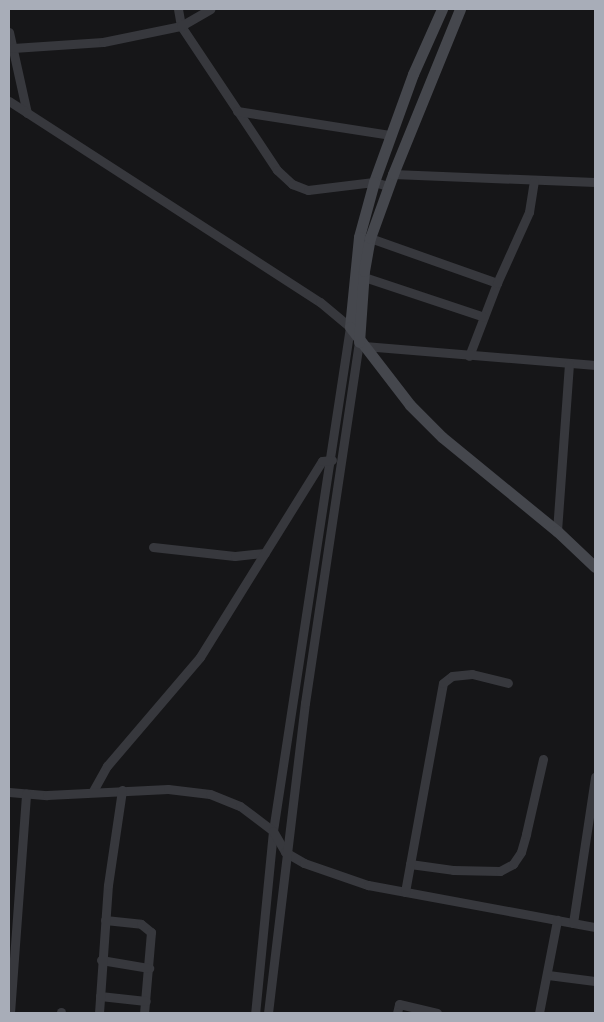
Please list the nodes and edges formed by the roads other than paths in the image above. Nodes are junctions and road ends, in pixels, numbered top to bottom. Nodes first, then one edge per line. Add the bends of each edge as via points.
1 (178, 9) edge
2 (211, 9) edge
3 (442, 9) edge
4 (460, 9) edge
5 (181, 26) junction
6 (9, 32) edge
7 (12, 48) junction
8 (9, 101) edge
9 (237, 111) junction
10 (27, 113) junction
11 (391, 135) junction
12 (392, 174) junction
13 (534, 181) junction
14 (374, 182) junction
15 (595, 182) edge
16 (388, 186) junction
17 (370, 238) junction
18 (364, 277) junction
19 (497, 283) junction
20 (484, 317) junction
21 (350, 327) junction
22 (361, 344) junction
23 (468, 356) junction
24 (569, 363) junction
25 (595, 365) edge
26 (332, 460) junction
27 (557, 531) junction
28 (153, 547) dead end
29 (264, 553) junction
30 (595, 567) edge
31 (508, 683) dead end
32 (543, 758) dead end
33 (595, 777) edge
34 (122, 790) junction
35 (93, 791) junction
36 (9, 792) edge
37 (26, 794) junction
38 (273, 831) junction
39 (285, 852) junction
40 (410, 864) junction
41 (405, 892) junction
42 (105, 920) junction
43 (558, 920) junction
44 (573, 923) junction
45 (595, 927) edge
46 (100, 960) junction
47 (149, 968) junction
48 (548, 975) junction
49 (595, 981) edge
50 (100, 996) junction
51 (146, 1001) junction
52 (10, 1013) edge
53 (99, 1013) edge
54 (144, 1013) edge
55 (255, 1013) edge
56 (268, 1013) edge
57 (397, 1013) edge
58 (437, 1013) edge
59 (539, 1013) edge

1 - 5 street
2 - 5 street
3 - 11 street
4 - 12 street
5 - 7 street via 103,42
5 - 9 street
6 - 7 street
7 - 10 street
8 - 10 street
9 - 11 street
9 - 14 street via 277,170 292,184 308,190
10 - 21 street via 320,302
11 - 14 street
12 - 13 street
12 - 16 street
13 - 15 street
13 - 19 street via 529,212
14 - 16 street
14 - 21 street via 358,237
16 - 17 street
17 - 18 street
17 - 19 street
18 - 20 street
18 - 22 street
19 - 20 street
20 - 23 street
21 - 22 street
21 - 26 street
22 - 23 street
22 - 27 street via 410,405 442,437
22 - 39 street
23 - 24 street
24 - 25 street
24 - 27 street
26 - 29 street via 322,461
26 - 38 street
27 - 30 street
28 - 29 street via 235,556
29 - 35 street via 200,657 107,766
31 - 40 street via 472,674 452,676 443,683
32 - 40 street via 521,852 513,864 500,871 453,870
33 - 44 street
34 - 35 street
34 - 38 street via 168,789 210,794 240,806
34 - 42 street
35 - 37 street
36 - 37 street
37 - 52 street
38 - 39 street
38 - 55 street
39 - 41 street via 304,863 368,885
39 - 56 street
40 - 41 street
41 - 43 street
42 - 46 street
42 - 47 street via 149,928
43 - 44 street
43 - 48 street
44 - 45 street
46 - 47 street
46 - 50 street
47 - 51 street
48 - 49 street
48 - 59 street
50 - 51 street
50 - 53 street
51 - 54 street
57 - 58 street via 399,1004

